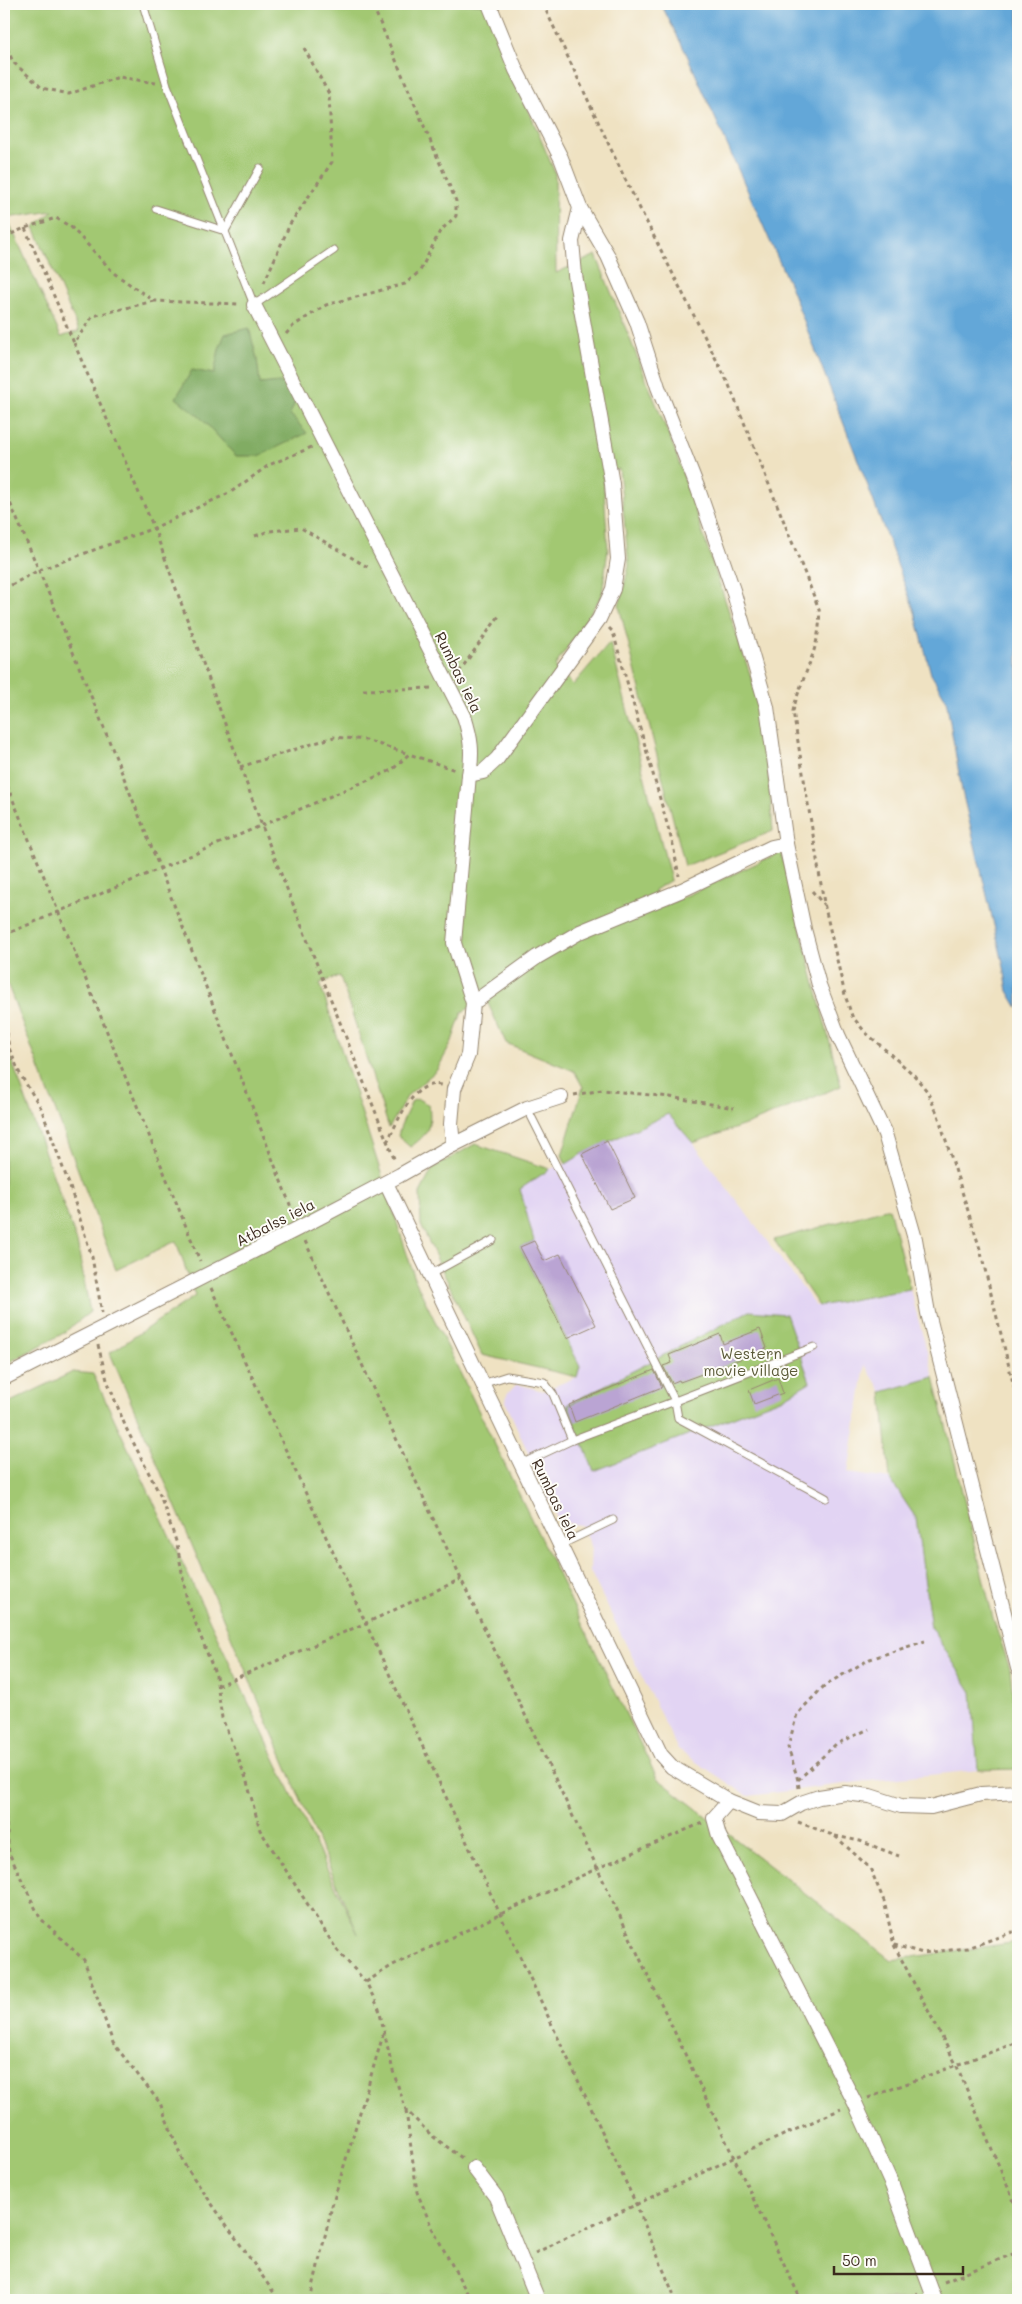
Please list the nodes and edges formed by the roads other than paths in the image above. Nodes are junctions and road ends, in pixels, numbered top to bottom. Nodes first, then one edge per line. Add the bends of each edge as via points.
1 (143, 4) edge
2 (488, 4) edge
3 (260, 168) dead end
4 (580, 208) junction
5 (156, 209) dead end
6 (225, 231) junction
7 (334, 250) dead end
8 (254, 305) junction
9 (469, 775) junction
10 (786, 844) junction
11 (473, 1003) junction
12 (561, 1098) road end
13 (527, 1108) junction
14 (453, 1145) junction
15 (386, 1183) junction
16 (492, 1240) dead end
17 (430, 1275) junction
18 (814, 1347) dead end
19 (4, 1378) edge
20 (482, 1384) junction
21 (675, 1401) junction
22 (572, 1440) junction
23 (521, 1464) junction
24 (826, 1498) dead end
25 (613, 1520) dead end
26 (560, 1545) junction
27 (1018, 1668) edge
28 (1018, 1792) edge
29 (729, 1801) junction
30 (474, 2168) road end
31 (932, 2294) edge
32 (538, 2300) edge

1 - 6 lane via 167,85
2 - 4 street via 516,70 561,158
3 - 6 lane
4 - 9 street via 572,241 575,275 612,484 618,559 613,589 599,619 497,759 483,772
4 - 10 street via 608,256 637,322 733,590 768,707
5 - 6 lane
6 - 8 lane
7 - 8 lane
8 - 9 street, Rumbas iela via 464,716 473,755
9 - 11 street, Rumbas iela via 454,943
10 - 11 street via 772,847 682,890 580,932 537,957
10 - 27 street via 819,985 838,1035 885,1134 915,1239 936,1350
11 - 14 street, Rumbas iela via 468,1055 454,1088
12 - 13 street, Atbalss iela
13 - 14 street, Atbalss iela
13 - 21 lane
14 - 15 street, Atbalss iela
15 - 17 street, Rumbas iela
15 - 19 street, Atbalss iela
16 - 17 lane
17 - 20 street, Rumbas iela
18 - 21 lane
20 - 22 lane via 507,1376 544,1382 553,1394
20 - 23 street, Rumbas iela
21 - 22 lane
21 - 24 lane via 678,1418
22 - 23 lane
23 - 26 street, Rumbas iela
25 - 26 lane
26 - 29 street, Rumbas iela via 661,1755 672,1767
28 - 29 street, Rumbas iela via 981,1794 931,1807 901,1806 870,1796 845,1793 819,1796 782,1814 759,1813
29 - 31 street via 714,1818 719,1836 855,2103 892,2185
30 - 32 street via 496,2197

